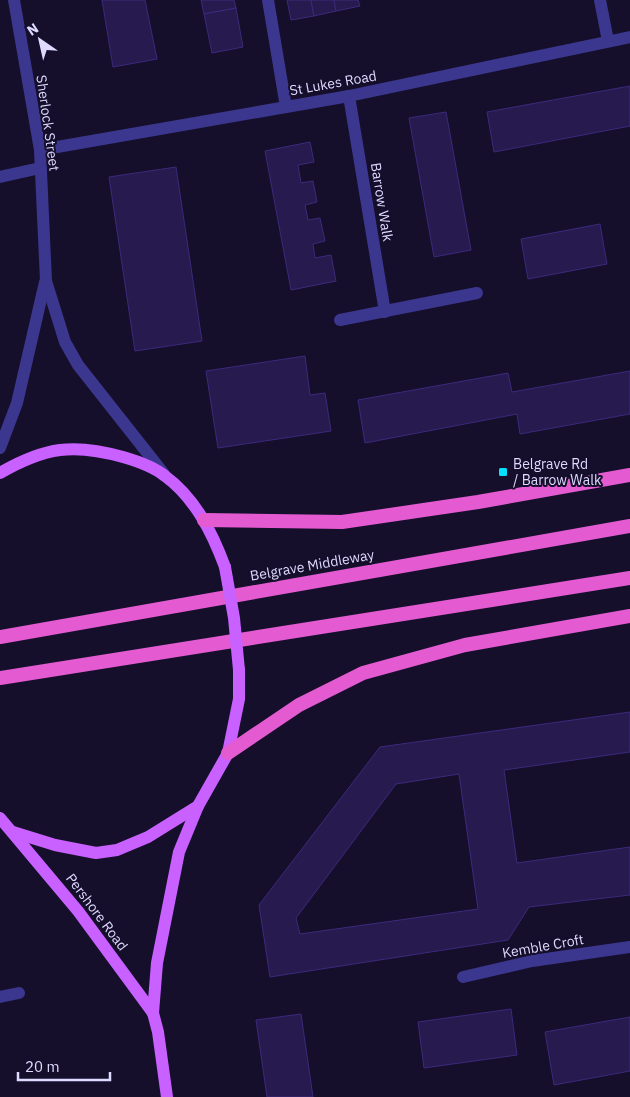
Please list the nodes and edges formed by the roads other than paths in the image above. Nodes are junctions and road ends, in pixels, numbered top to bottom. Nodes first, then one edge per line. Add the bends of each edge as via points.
1 (14, 0) edge
2 (268, 0) edge
3 (600, 0) edge
4 (630, 37) edge
5 (608, 41) junction
6 (349, 96) junction
7 (286, 107) junction
8 (40, 150) junction
9 (40, 168) junction
10 (0, 177) edge
11 (46, 281) junction
12 (477, 293) dead end
13 (385, 312) junction
14 (340, 320) dead end
15 (0, 448) edge
16 (0, 473) edge
17 (164, 475) junction
18 (630, 475) edge
19 (204, 520) junction
20 (630, 526) edge
21 (630, 578) edge
22 (630, 616) edge
23 (0, 637) edge
24 (0, 678) edge
25 (228, 753) junction
26 (198, 806) junction
27 (0, 818) edge
28 (13, 832) junction
29 (630, 947) edge
30 (462, 977) dead end
31 (18, 993) dead end
32 (0, 996) edge
33 (153, 1013) junction
34 (167, 1097) edge

1 - 8 street, Sherlock Street
2 - 7 street
3 - 5 street
4 - 5 street, St Lukes Road
5 - 6 street, St Lukes Road
6 - 7 street, St Lukes Road
6 - 13 street, Barrow Walk
7 - 8 street, St Lukes Road
8 - 9 street, Sherlock Street
9 - 10 street
9 - 11 street, Sherlock Street
11 - 15 street, Sherlock Street via 17,402
11 - 17 street, Sherlock Street via 65,342 78,365
12 - 13 street
13 - 14 street
16 - 17 main road, Pershore Road via 24,459 57,450 81,448 133,460
17 - 19 main road, Pershore Road via 184,493
18 - 19 highway via 342,522
19 - 25 main road, Pershore Road, bridge via 225,567 234,618 239,699
20 - 23 highway, Belgrave Middleway
21 - 24 highway
22 - 25 highway via 465,645 363,673 299,705
25 - 26 main road, Pershore Road
26 - 28 main road via 148,837 117,850 96,853
26 - 33 main road, Pershore Road via 179,852 157,963
27 - 28 main road, Pershore Road
28 - 33 main road, Pershore Road via 78,911
29 - 30 street, Kemble Croft via 532,961
31 - 32 street
33 - 34 main road, Pershore Road

